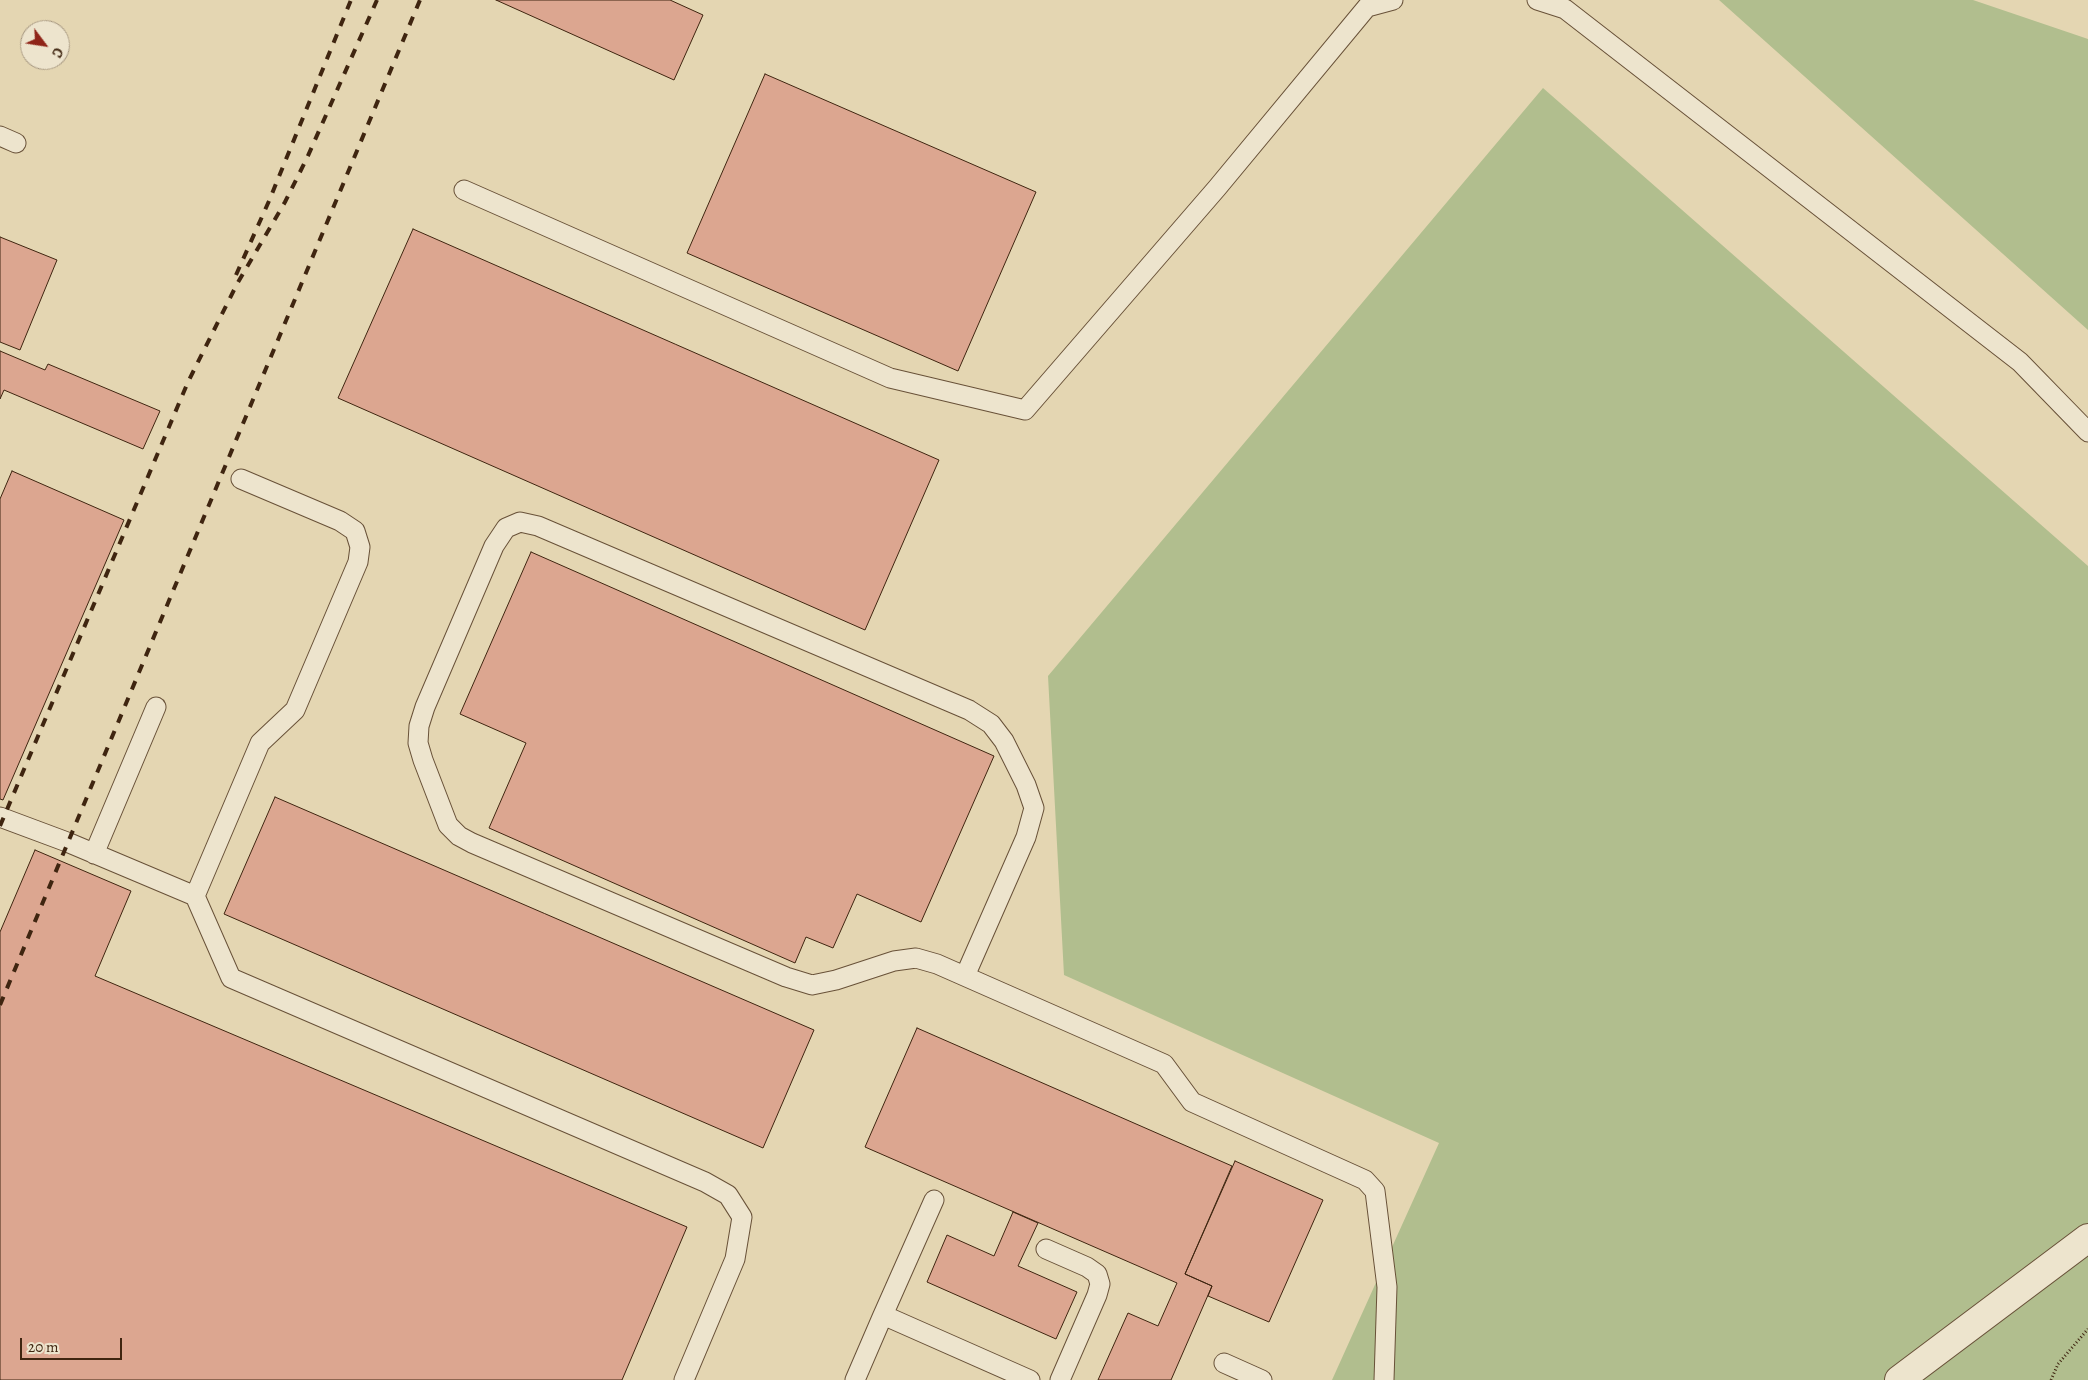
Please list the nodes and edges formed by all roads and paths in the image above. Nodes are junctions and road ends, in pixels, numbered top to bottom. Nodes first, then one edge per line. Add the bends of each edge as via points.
1 (1393, 0) edge
2 (1537, 0) edge
3 (464, 190) dead end
4 (2088, 432) edge
5 (241, 479) dead end
6 (156, 708) dead end
7 (0, 817) edge
8 (94, 854) junction
9 (195, 896) junction
10 (964, 976) junction
11 (934, 1200) dead end
12 (2088, 1238) edge
13 (1046, 1249) dead end
14 (883, 1315) junction
15 (2088, 1328) edge
16 (1224, 1363) dead end
17 (684, 1380) edge
18 (855, 1380) edge
19 (1030, 1380) edge
20 (1060, 1380) edge
21 (1262, 1380) edge
22 (1384, 1380) edge
23 (1898, 1380) edge
24 (2051, 1380) edge

1 - 3 lane via 1367,7 1217,188 1025,410 890,378
2 - 4 lane via 1565,9 2020,362
5 - 9 lane via 340,521 355,531 360,546 358,562 295,710 260,743
6 - 8 lane
7 - 8 lane
8 - 9 lane
9 - 17 lane via 231,978 705,1182 728,1195 742,1217 735,1259
10 - 10 lane via 1026,836 1034,808 1026,785 991,724 970,710 538,526 520,522 506,528 494,546 418,726 423,760 448,825 459,836 812,985 894,961 916,958
10 - 22 lane via 1164,1064 1192,1102 1366,1180 1375,1192 1387,1287
11 - 14 lane
12 - 23 street
13 - 20 lane via 1087,1267 1097,1274 1100,1284
14 - 18 lane
14 - 19 lane
15 - 24 path via 2058,1364
16 - 21 lane

